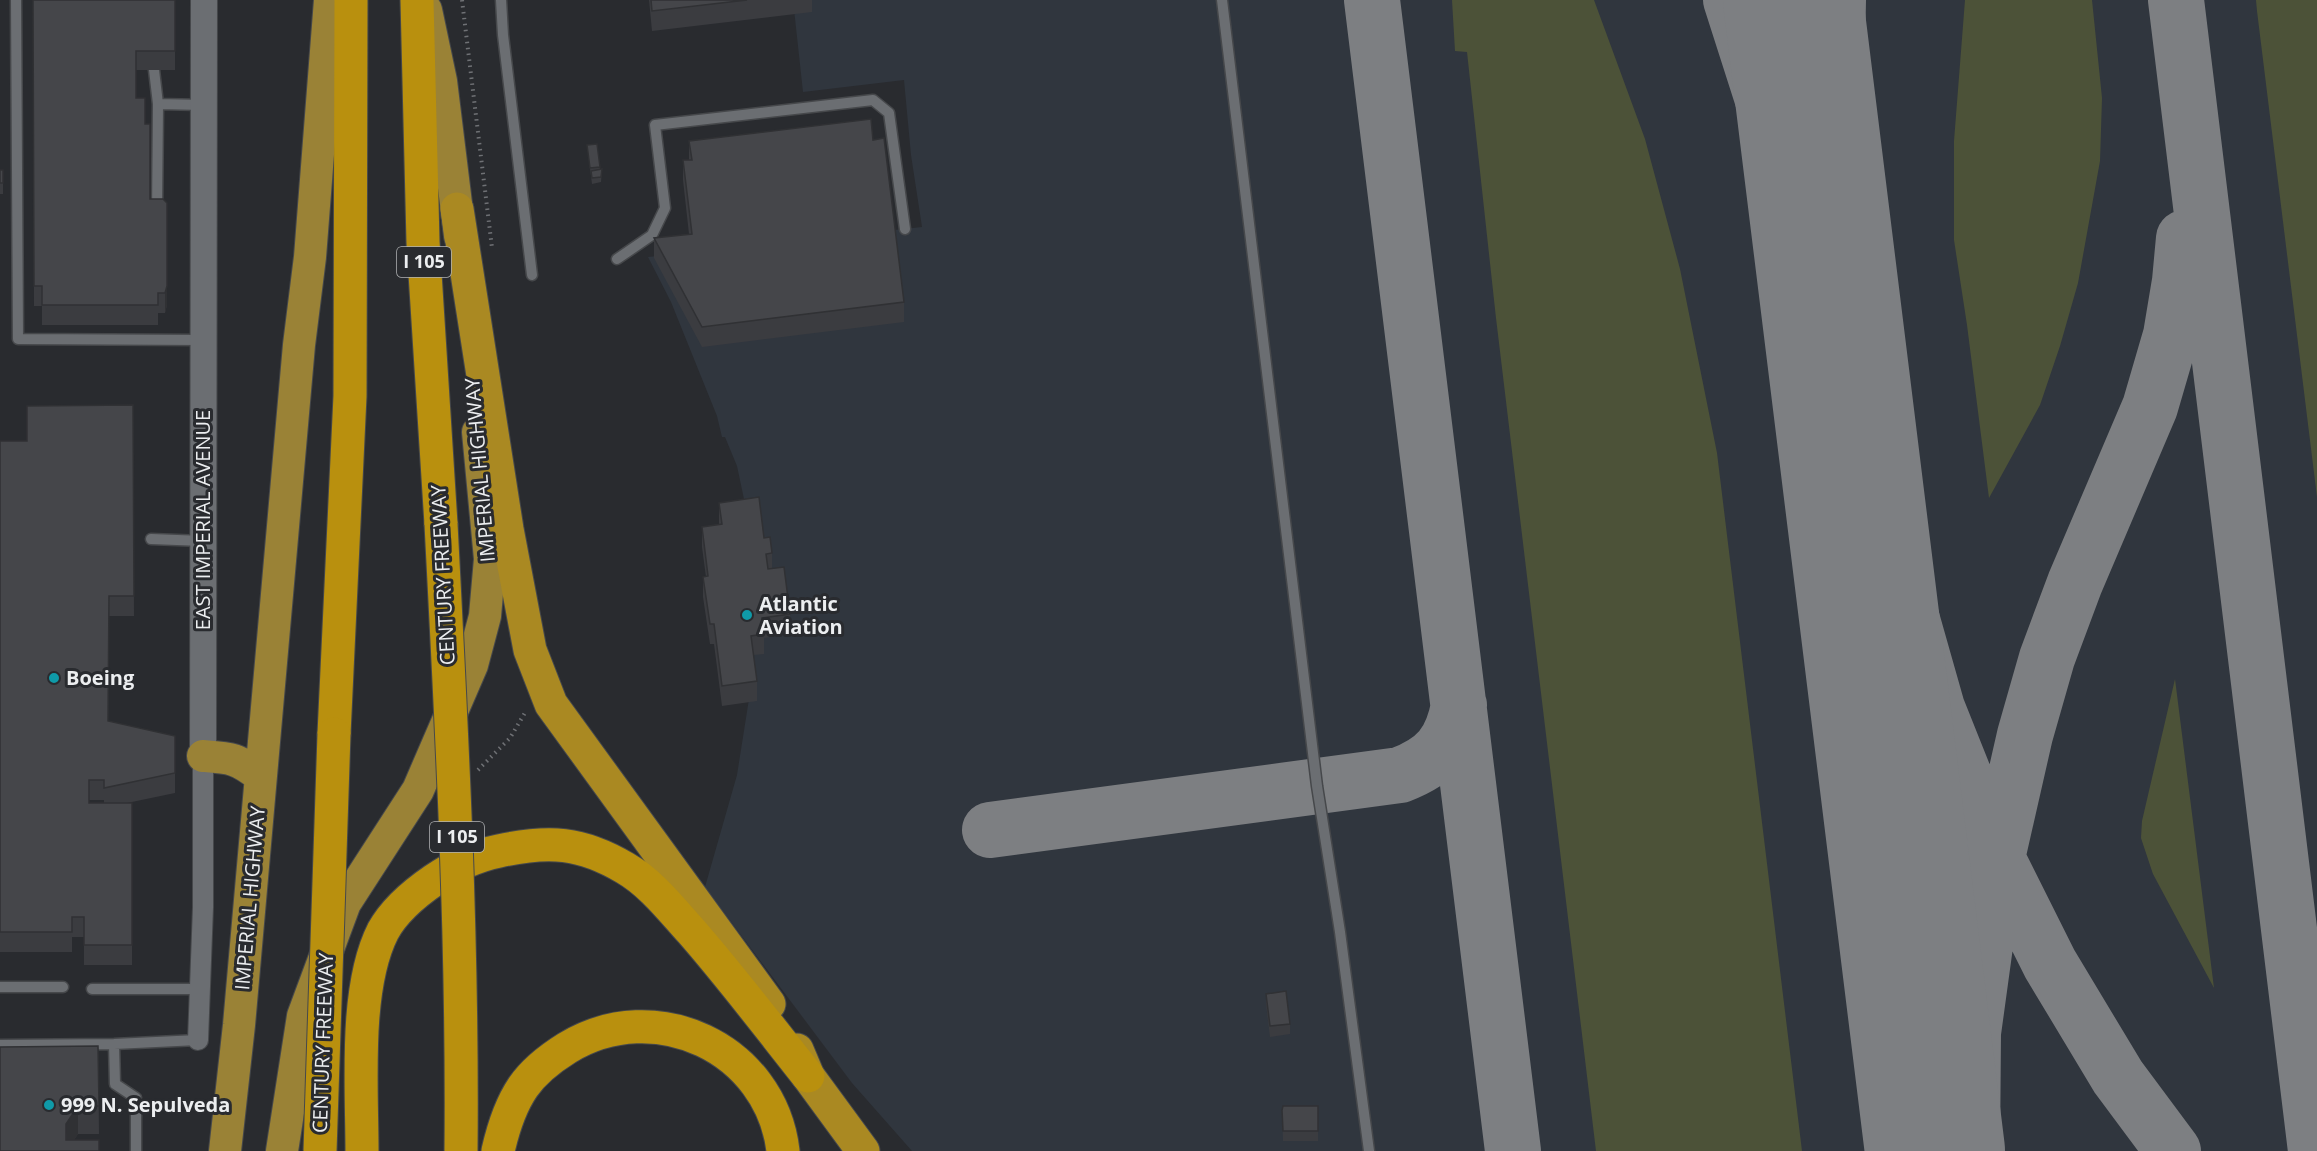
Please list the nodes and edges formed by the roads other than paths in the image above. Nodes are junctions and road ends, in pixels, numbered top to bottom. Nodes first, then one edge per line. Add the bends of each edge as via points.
1 (16, 0) edge
2 (204, 0) edge
3 (330, 0) edge
4 (351, 0) edge
5 (417, 0) edge
6 (424, 0) edge
7 (501, 0) edge
8 (1222, 0) edge
9 (154, 70) edge
10 (158, 104) junction
11 (205, 105) junction
12 (457, 209) junction
13 (157, 218) edge
14 (905, 229) dead end
15 (617, 259) dead end
16 (532, 275) dead end
17 (204, 340) junction
18 (150, 539) dead end
19 (203, 541) junction
20 (203, 756) junction
21 (260, 776) junction
22 (0, 987) edge
23 (63, 987) dead end
24 (92, 989) dead end
25 (201, 989) junction
26 (198, 1040) joint
27 (114, 1044) junction
28 (0, 1045) edge
29 (808, 1076) junction
30 (136, 1151) edge
31 (225, 1151) edge
32 (282, 1151) edge
33 (320, 1151) edge
34 (362, 1151) edge
35 (461, 1151) edge
36 (498, 1151) edge
37 (783, 1151) edge
38 (863, 1151) edge
39 (1369, 1151) edge

1 - 17 lane via 18,339
2 - 11 street, EAST IMPERIAL AVENUE
3 - 21 main road, IMPERIAL HIGHWAY via 310,257 298,345
4 - 33 highway, CENTURY FREEWAY, bridge via 350,396
5 - 35 highway, CENTURY FREEWAY / I 105, bridge via 423,242 457,823
6 - 12 main road, IMPERIAL HIGHWAY via 441,81
7 - 16 lane
8 - 39 lane via 1317,786
9 - 10 lane
10 - 11 lane
10 - 13 lane
11 - 17 street, EAST IMPERIAL AVENUE
12 - 29 highway via 530,650 551,704 790,1034
12 - 32 main road, IMPERIAL HIGHWAY via 490,560 485,616 472,665 418,790 345,903 303,1016
14 - 15 lane via 889,113 873,100 655,125 665,208 652,235
17 - 19 street, EAST IMPERIAL AVENUE
18 - 19 lane
19 - 20 street, EAST IMPERIAL AVENUE
20 - 21 main road via 229,758
20 - 25 street, EAST IMPERIAL AVENUE
21 - 31 main road, IMPERIAL HIGHWAY via 240,1025
22 - 23 lane
24 - 25 lane
25 - 26 street, EAST IMPERIAL AVENUE
26 - 27 lane
27 - 28 lane
27 - 30 lane via 116,1084 136,1098
29 - 34 highway via 716,959 665,902 627,869 591,850 559,843 516,847 458,864 414,894 383,930 364,993
29 - 38 highway
36 - 37 highway via 523,1087 555,1055 605,1031 648,1026 688,1034 727,1054 751,1076 774,1116

